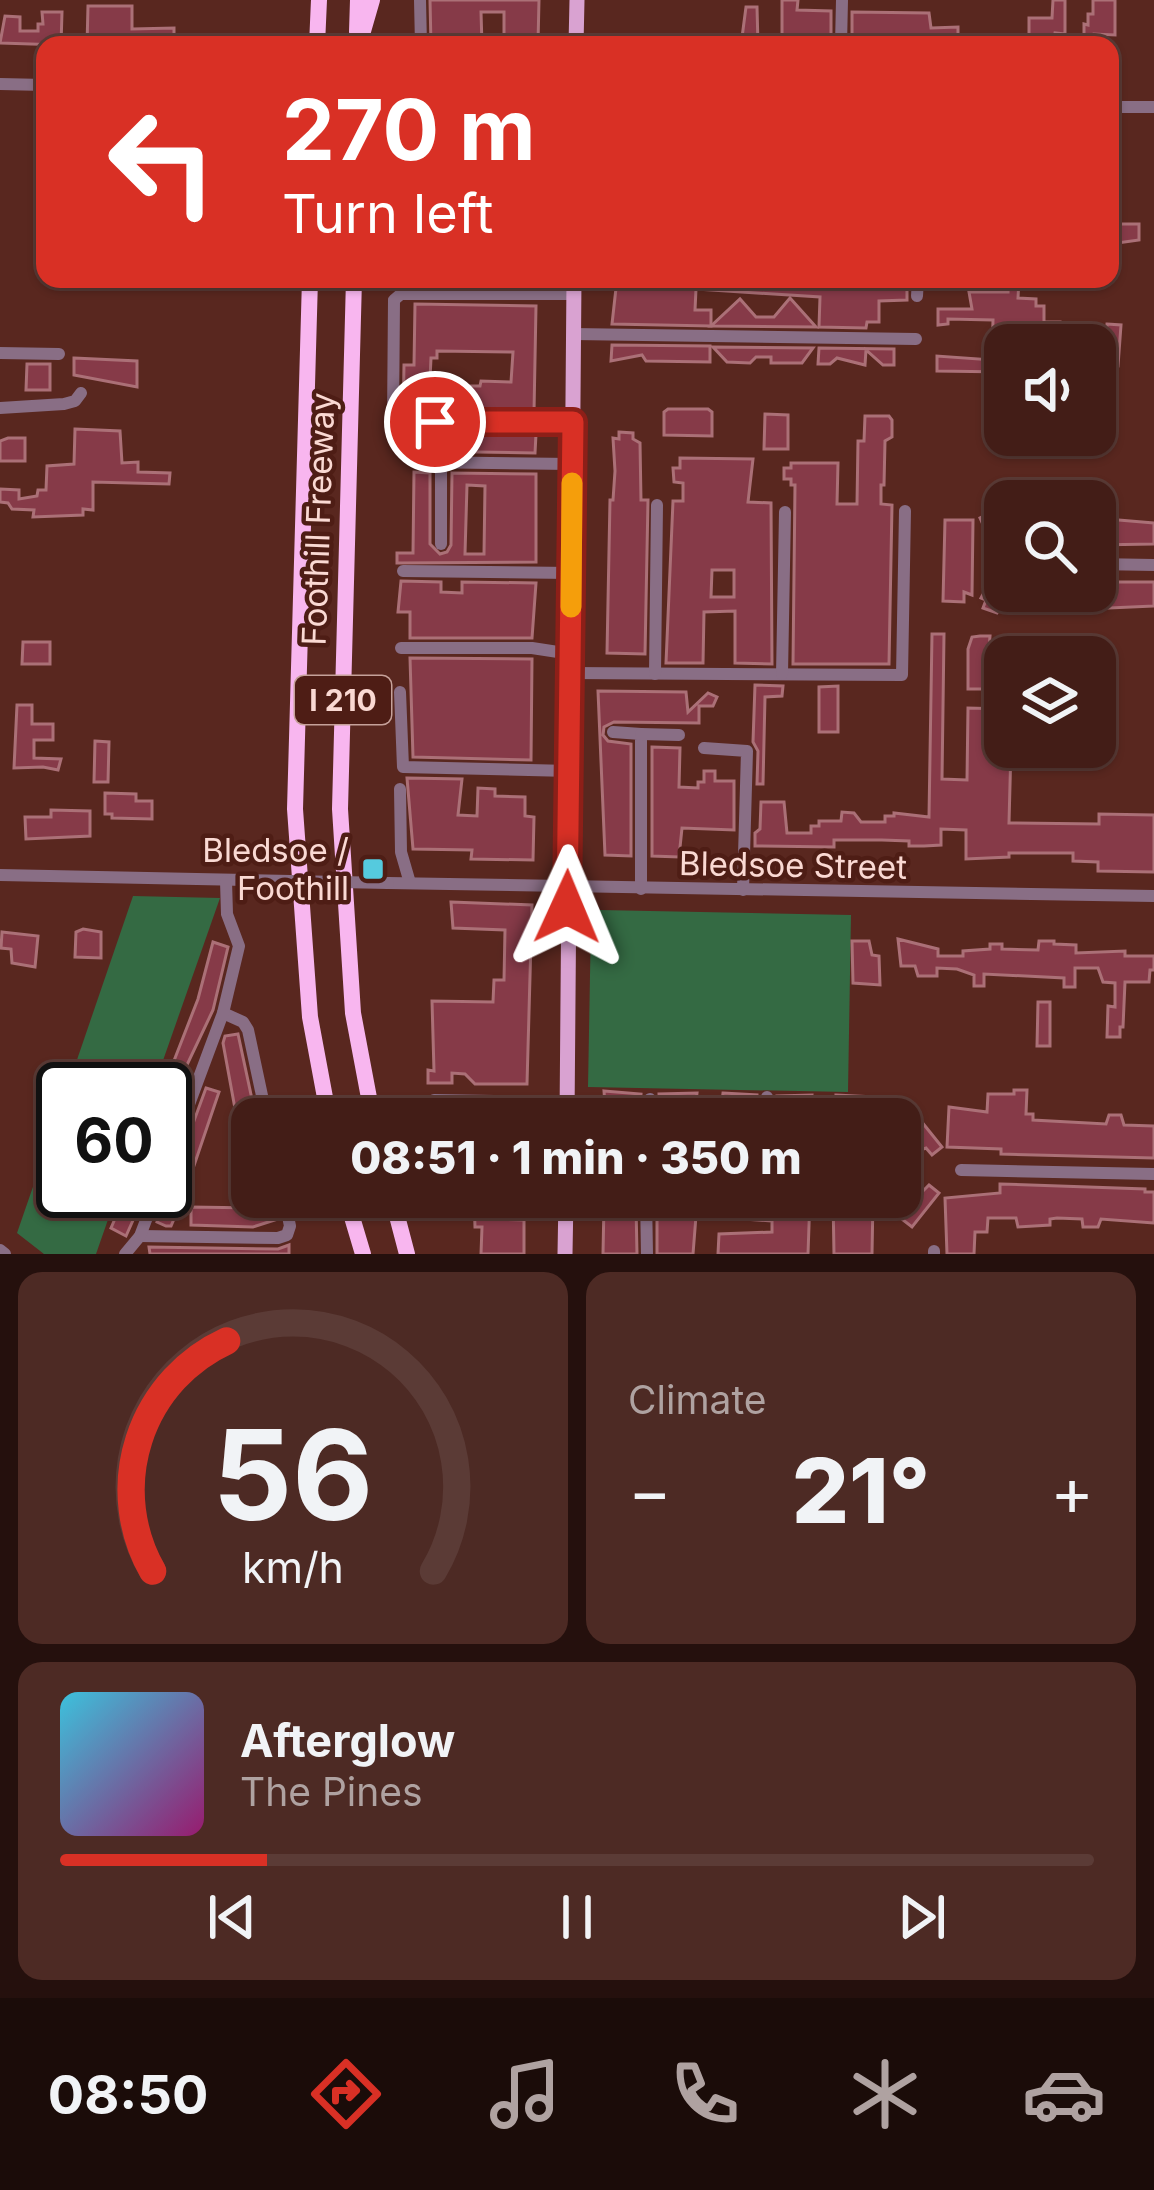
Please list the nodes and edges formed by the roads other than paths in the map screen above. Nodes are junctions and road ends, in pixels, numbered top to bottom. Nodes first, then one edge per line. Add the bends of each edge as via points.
1 (316, 0) edge
2 (358, 0) edge
3 (372, 0) edge
4 (420, 0) edge
5 (577, 0) edge
6 (842, 0) edge
7 (316, 36) edge
8 (358, 36) edge
9 (361, 36) edge
10 (421, 36) edge
11 (576, 36) edge
12 (842, 36) edge
13 (0, 84) edge
14 (36, 85) edge
15 (1119, 106) edge
16 (1154, 107) edge
17 (310, 288) edge
18 (354, 288) edge
19 (549, 288) edge
20 (574, 288) edge
21 (917, 288) edge
22 (917, 296) dead end
23 (573, 334) junction
24 (916, 340) dead end
25 (0, 353) edge
26 (59, 354) dead end
27 (81, 393) dead end
28 (0, 408) edge
29 (393, 420) dead end
30 (435, 422) dead end
31 (573, 422) junction
32 (416, 462) dead end
33 (441, 462) junction
34 (572, 464) junction
35 (657, 505) dead end
36 (905, 511) dead end
37 (785, 512) dead end
38 (441, 544) dead end
39 (1116, 564) edge
40 (1154, 565) edge
41 (403, 571) dead end
42 (571, 573) junction
43 (401, 647) dead end
44 (571, 654) junction
45 (571, 673) junction
46 (656, 674) junction
47 (782, 674) junction
48 (400, 692) dead end
49 (613, 732) dead end
50 (641, 734) junction
51 (679, 735) dead end
52 (704, 748) dead end
53 (570, 771) junction
54 (400, 789) dead end
55 (0, 875) edge
56 (226, 881) junction
57 (410, 883) junction
58 (567, 888) junction
59 (641, 889) junction
60 (742, 890) junction
61 (1154, 896) edge
62 (223, 1013) junction
63 (192, 1096) edge
64 (263, 1098) edge
65 (325, 1098) edge
66 (370, 1098) edge
67 (567, 1098) edge
68 (961, 1170) dead end
69 (1154, 1174) edge
70 (147, 1218) edge
71 (288, 1218) edge
72 (352, 1218) edge
73 (398, 1218) edge
74 (566, 1218) edge
75 (646, 1218) edge
76 (140, 1236) junction
77 (125, 1254) edge
78 (363, 1254) edge
79 (407, 1254) edge
80 (565, 1254) edge
81 (647, 1254) edge

1 - 7 highway
2 - 8 highway
3 - 9 highway
4 - 10 street
5 - 11 main road
6 - 12 street
13 - 14 street
15 - 16 street
17 - 65 highway, Foothill Freeway / I 210 via 295,809 310,1017
18 - 66 highway, Foothill Freeway / I 210 via 340,809 353,1013
19 - 29 street via 400,294
20 - 23 main road
21 - 22 street
23 - 24 street
23 - 31 main road
25 - 26 street
27 - 28 street via 64,404
30 - 31 street
31 - 34 main road
32 - 33 street
33 - 34 street
33 - 38 street
34 - 42 main road
35 - 46 street
36 - 47 street via 902,675
37 - 47 street
39 - 40 street
41 - 42 street
42 - 44 main road
43 - 44 street
44 - 45 main road
45 - 46 street
45 - 53 main road
46 - 47 street
48 - 53 street via 403,767
49 - 50 street
50 - 51 street
50 - 59 street
52 - 60 street via 747,751
53 - 58 main road
54 - 57 street
55 - 56 street, Bledsoe Street
56 - 57 street, Bledsoe Street, bridge
56 - 62 street via 239,946
57 - 58 street, Bledsoe Street
58 - 59 street, Bledsoe Street
58 - 67 main road
59 - 60 street, Bledsoe Street
60 - 61 street, Bledsoe Street
62 - 63 street
62 - 64 street via 248,1030
68 - 69 street
70 - 76 street
71 - 76 street via 287,1235 278,1238
72 - 78 highway
73 - 79 highway
74 - 80 main road
75 - 81 street
76 - 77 street

